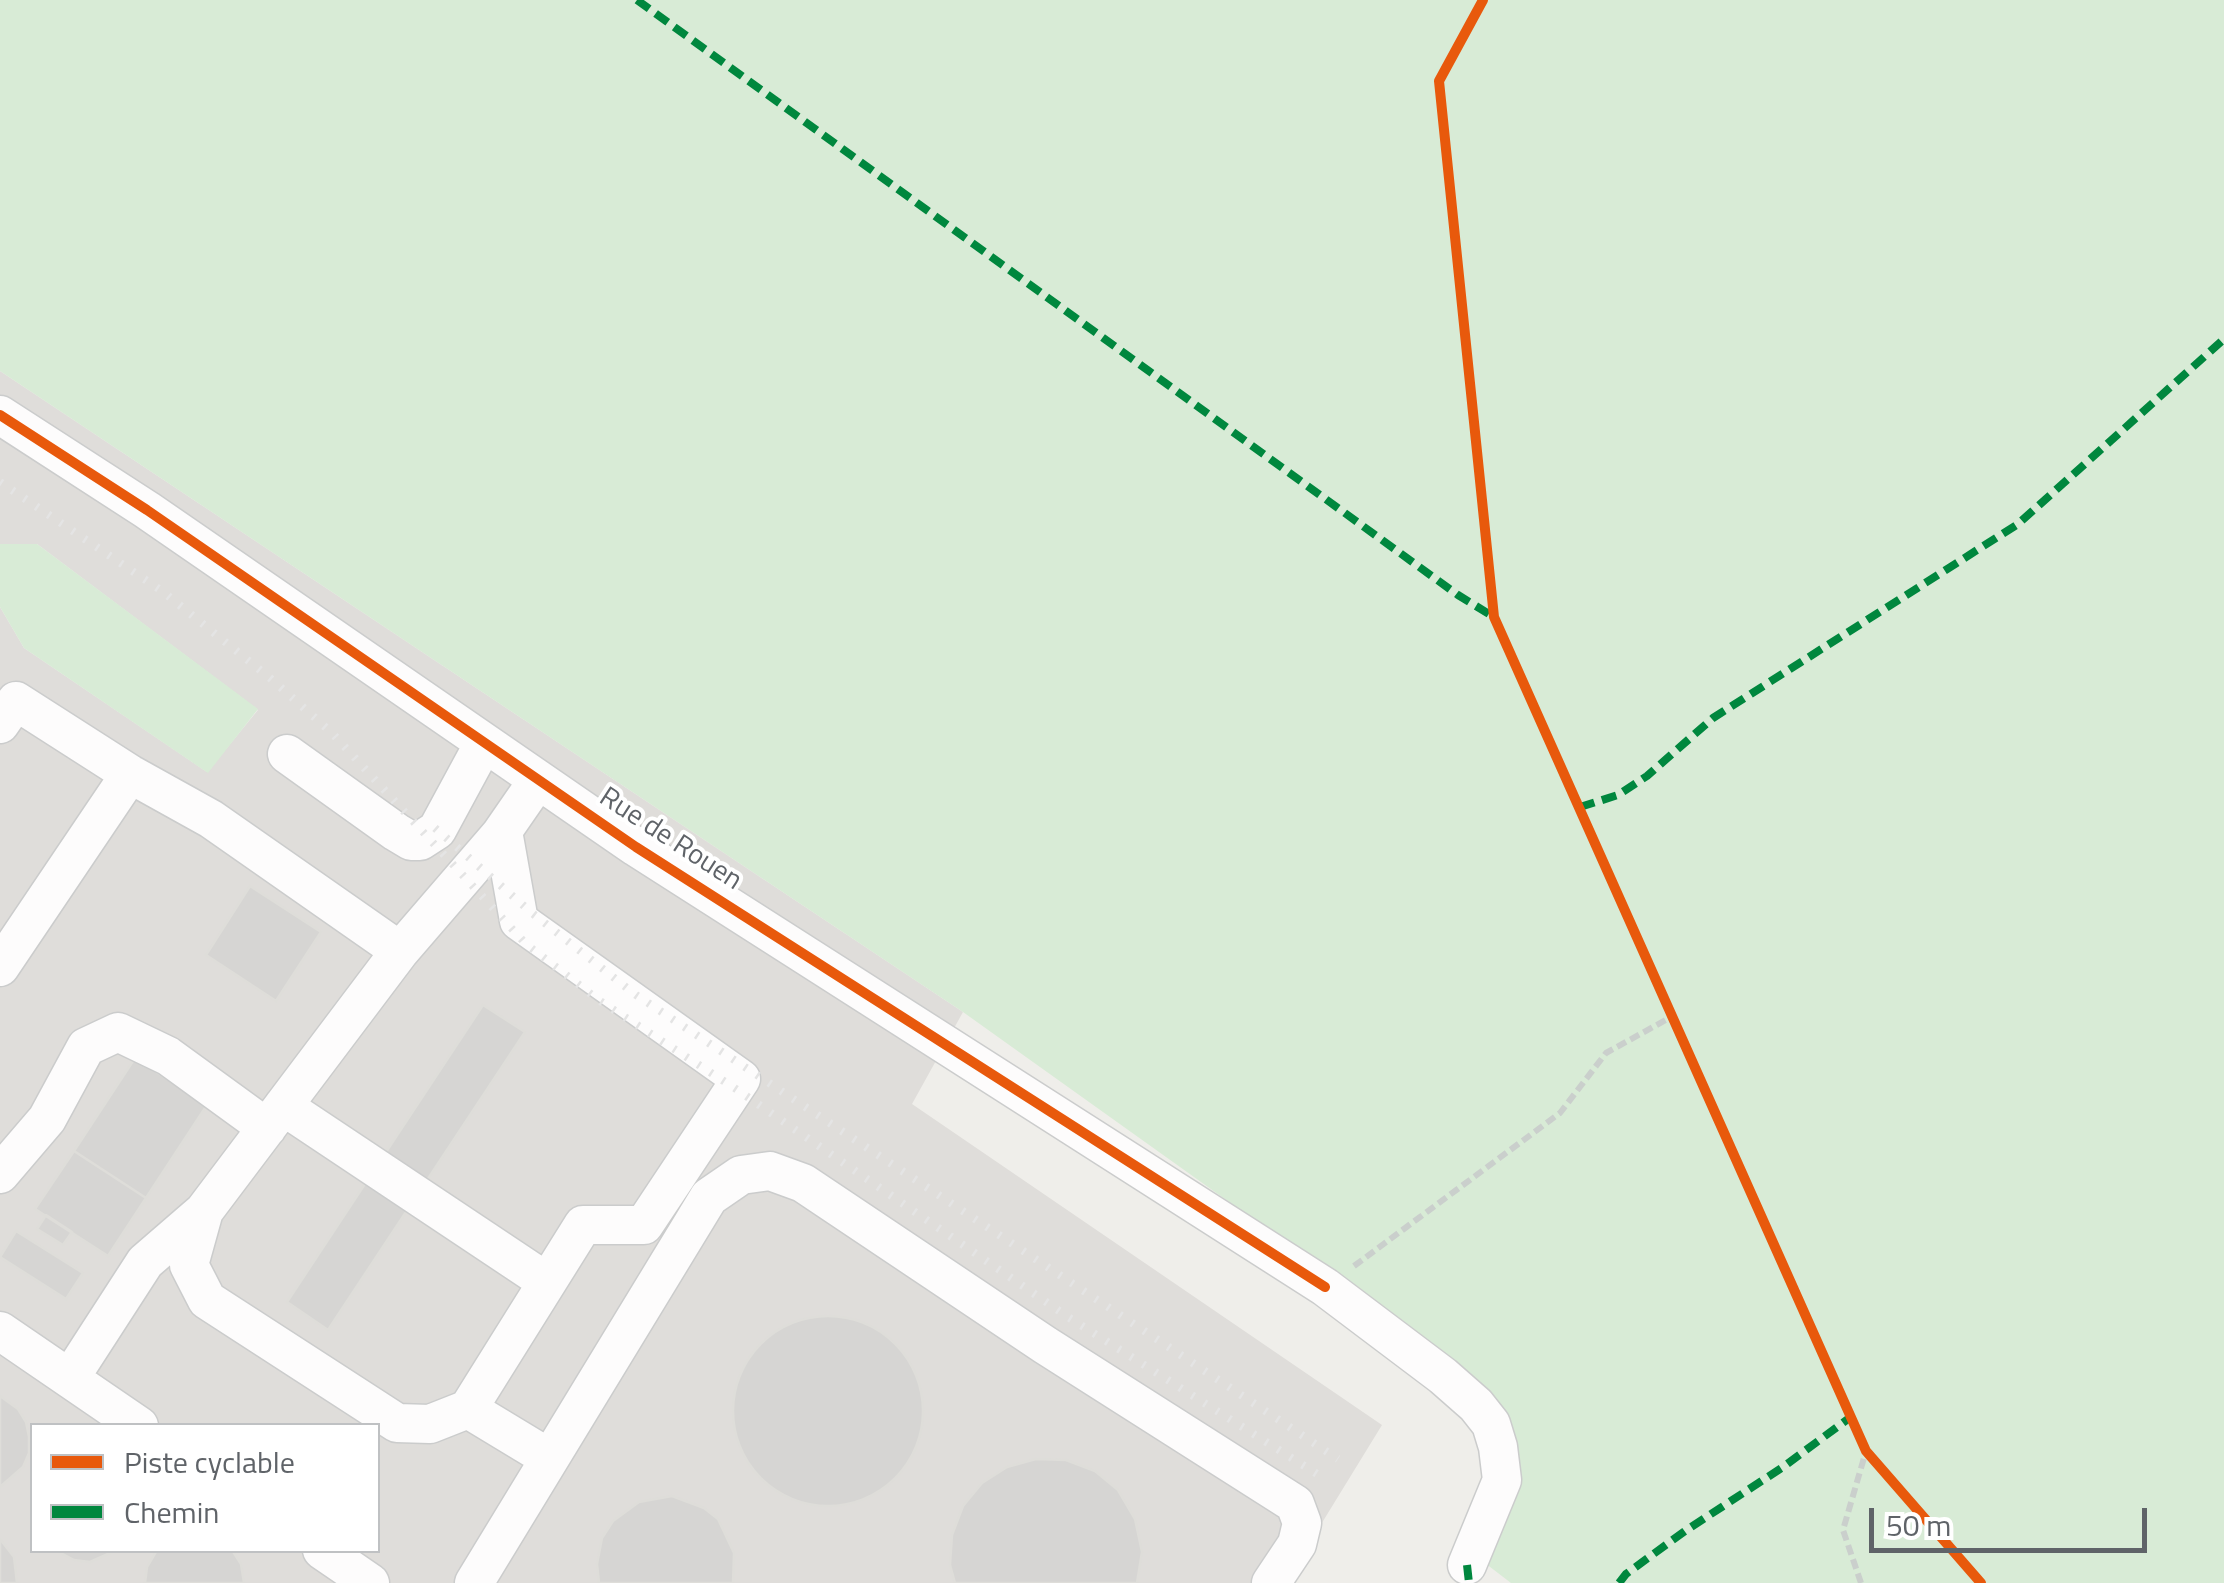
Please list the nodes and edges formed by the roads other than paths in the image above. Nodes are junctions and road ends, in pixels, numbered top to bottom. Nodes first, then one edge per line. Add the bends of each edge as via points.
1 (0, 415) edge
2 (5, 704) edge
3 (484, 743) junction
4 (287, 754) dead end
5 (130, 774) junction
6 (538, 780) junction
7 (503, 831) junction
8 (400, 951) junction
9 (0, 968) edge
10 (275, 1117) junction
11 (0, 1174) edge
12 (204, 1211) junction
13 (644, 1225) junction
14 (677, 1246) junction
15 (547, 1282) junction
16 (0, 1331) edge
17 (70, 1378) junction
18 (468, 1409) junction
19 (135, 1423) edge
20 (549, 1458) junction
21 (326, 1553) edge
22 (1467, 1565) dead end
23 (370, 1583) edge
24 (474, 1583) edge
25 (1271, 1583) edge

1 - 3 street, Rue de Rouen
2 - 5 street
3 - 4 street via 437,830 420,841 396,832
3 - 6 street, Rue de Rouen
5 - 8 street via 211,820
5 - 9 street
6 - 7 street
6 - 22 street, Rue de Rouen via 1325,1287 1443,1376 1491,1424 1498,1447 1502,1480
7 - 8 street
7 - 13 street via 519,921 742,1078
8 - 10 street
10 - 11 street via 118,1032 86,1048 47,1118
10 - 12 street
10 - 15 street
12 - 17 street via 145,1262
12 - 18 street via 189,1264 206,1300 397,1423 430,1424
13 - 14 street
13 - 15 street via 583,1224
14 - 20 street
14 - 25 street via 709,1197 741,1175 770,1171 803,1183 1295,1504 1302,1523 1296,1544
15 - 18 street
16 - 17 street
17 - 19 street
18 - 20 street
20 - 24 street
21 - 23 street

